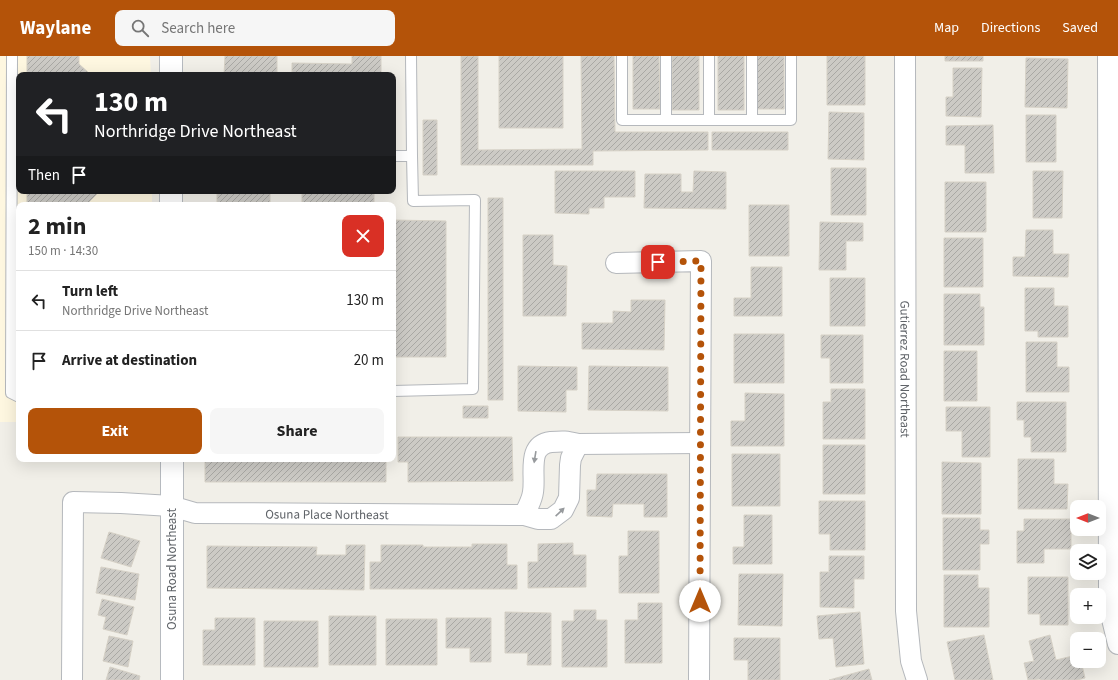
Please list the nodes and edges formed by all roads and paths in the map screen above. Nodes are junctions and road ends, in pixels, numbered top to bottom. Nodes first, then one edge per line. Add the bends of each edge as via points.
1 (12, 56) edge
2 (171, 56) edge
3 (411, 56) edge
4 (622, 56) edge
5 (666, 56) edge
6 (709, 56) edge
7 (752, 56) edge
8 (791, 56) edge
9 (905, 56) edge
10 (1108, 56) edge
11 (171, 72) edge
12 (666, 120) junction
13 (709, 120) junction
14 (752, 120) junction
15 (396, 156) edge
16 (412, 156) junction
17 (616, 263) dead end
18 (396, 391) edge
19 (16, 396) edge
20 (700, 443) junction
21 (578, 444) junction
22 (172, 462) edge
23 (171, 506) junction
24 (524, 515) junction
25 (1118, 644) edge
26 (72, 680) edge
27 (172, 680) edge
28 (699, 680) edge
29 (917, 680) edge

1 - 19 lane via 11,393
2 - 11 street
3 - 16 lane
4 - 12 lane via 622,120
5 - 12 lane
6 - 13 lane
7 - 14 lane
8 - 14 lane via 791,120
9 - 29 street, Gutierrez Road Northeast via 906,611
10 - 25 street via 1109,588
12 - 13 lane
13 - 14 lane
15 - 16 lane
16 - 18 lane via 413,201 476,200 473,389
17 - 20 street via 701,261
20 - 21 street
20 - 28 street
24 -> 21 street, Osuna Place Northeast via 551,519 563,510 569,498 571,458
21 -> 24 street via 566,440 543,443 536,450 534,490
22 - 23 street, Osuna Road Northeast
23 - 24 street, Osuna Place Northeast via 195,513
23 - 26 street, Osuna Place Northeast via 72,502
23 - 27 street, Osuna Road Northeast

